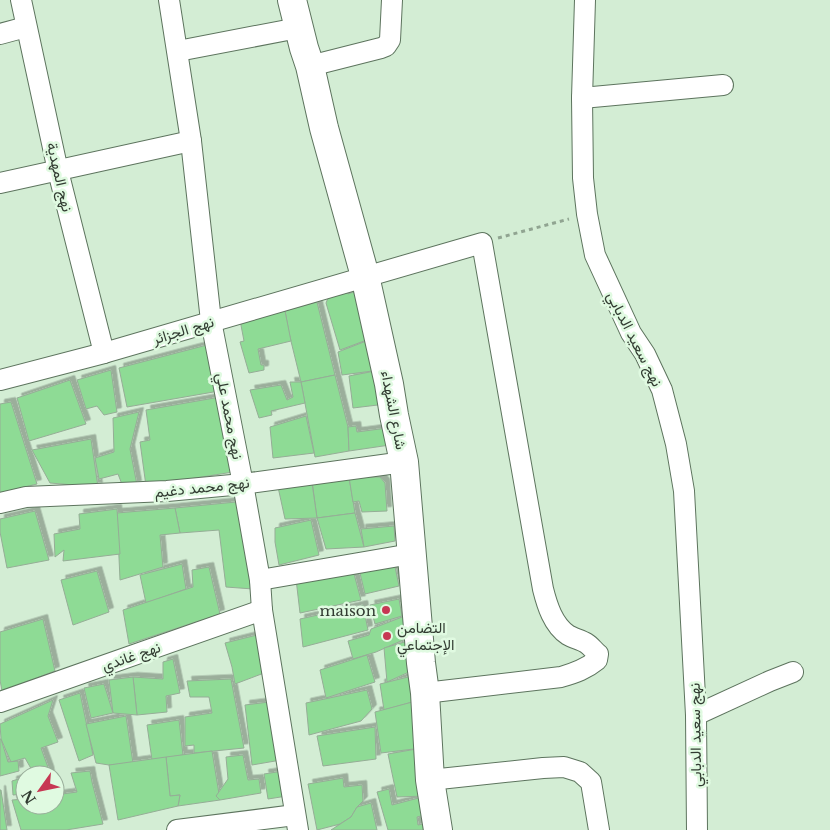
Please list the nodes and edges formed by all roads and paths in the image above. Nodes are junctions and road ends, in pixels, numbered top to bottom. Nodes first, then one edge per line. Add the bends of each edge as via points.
1 (21, 0) edge
2 (169, 0) edge
3 (292, 0) edge
4 (392, 0) edge
5 (585, 0) edge
6 (26, 27) junction
7 (298, 28) junction
8 (0, 34) edge
9 (178, 51) junction
10 (310, 66) junction
11 (723, 85) dead end
12 (582, 98) junction
13 (191, 141) junction
14 (58, 171) junction
15 (0, 183) edge
16 (587, 214) junction
17 (482, 243) junction
18 (365, 276) junction
19 (211, 321) junction
20 (104, 353) junction
21 (0, 380) edge
22 (404, 462) junction
23 (243, 484) junction
24 (0, 503) edge
25 (411, 554) junction
26 (260, 580) junction
27 (262, 610) junction
28 (793, 672) dead end
29 (425, 693) junction
30 (0, 702) edge
31 (696, 716) junction
32 (430, 780) junction
33 (297, 822) edge
34 (176, 830) edge
35 (438, 830) edge
36 (599, 830) edge
37 (697, 830) edge

1 - 6 street, نهج المهدية
2 - 9 street, نهج محمد علي
3 - 7 main road, شارع الشهداء
4 - 10 street via 390,40 386,46
5 - 12 street, نهج سعيد الدبابي
6 - 8 street
6 - 14 street, نهج المهدية
7 - 9 street
7 - 10 main road, شارع الشهداء
9 - 13 street, نهج محمد علي
10 - 18 main road, شارع الشهداء
11 - 12 street
12 - 16 street, نهج سعيد الدبابي
13 - 14 street
13 - 19 street, نهج محمد علي
14 - 15 street
14 - 20 street, نهج المهدية
16 - 17 path
16 - 31 street, نهج سعيد الدبابي via 595,256 662,390 676,444 684,491
17 - 18 street, نهج الجزائر
17 - 29 street via 547,604 561,628 598,654 597,660 585,669 561,677
18 - 19 street, نهج الجزائر
18 - 22 main road, شارع الشهداء
19 - 20 street, نهج الجزائر
19 - 23 street, نهج محمد علي
20 - 21 street, نهج الجزائر
22 - 23 street, نهج محمد دغيم
22 - 25 main road, شارع الشهداء
23 - 24 street, نهج محمد دغيم via 167,492 12,499
23 - 26 street, نهج محمد علي
25 - 26 street
25 - 29 main road, شارع الشهداء
26 - 27 street, نهج محمد علي
27 - 30 street, نهج غاندي
27 - 33 street, نهج محمد علي
28 - 31 street
29 - 32 main road, شارع الشهداء
31 - 37 street, نهج سعيد الدبابي
32 - 35 main road, شارع الشهداء
32 - 36 street via 564,767 580,772 590,782
33 - 34 street

